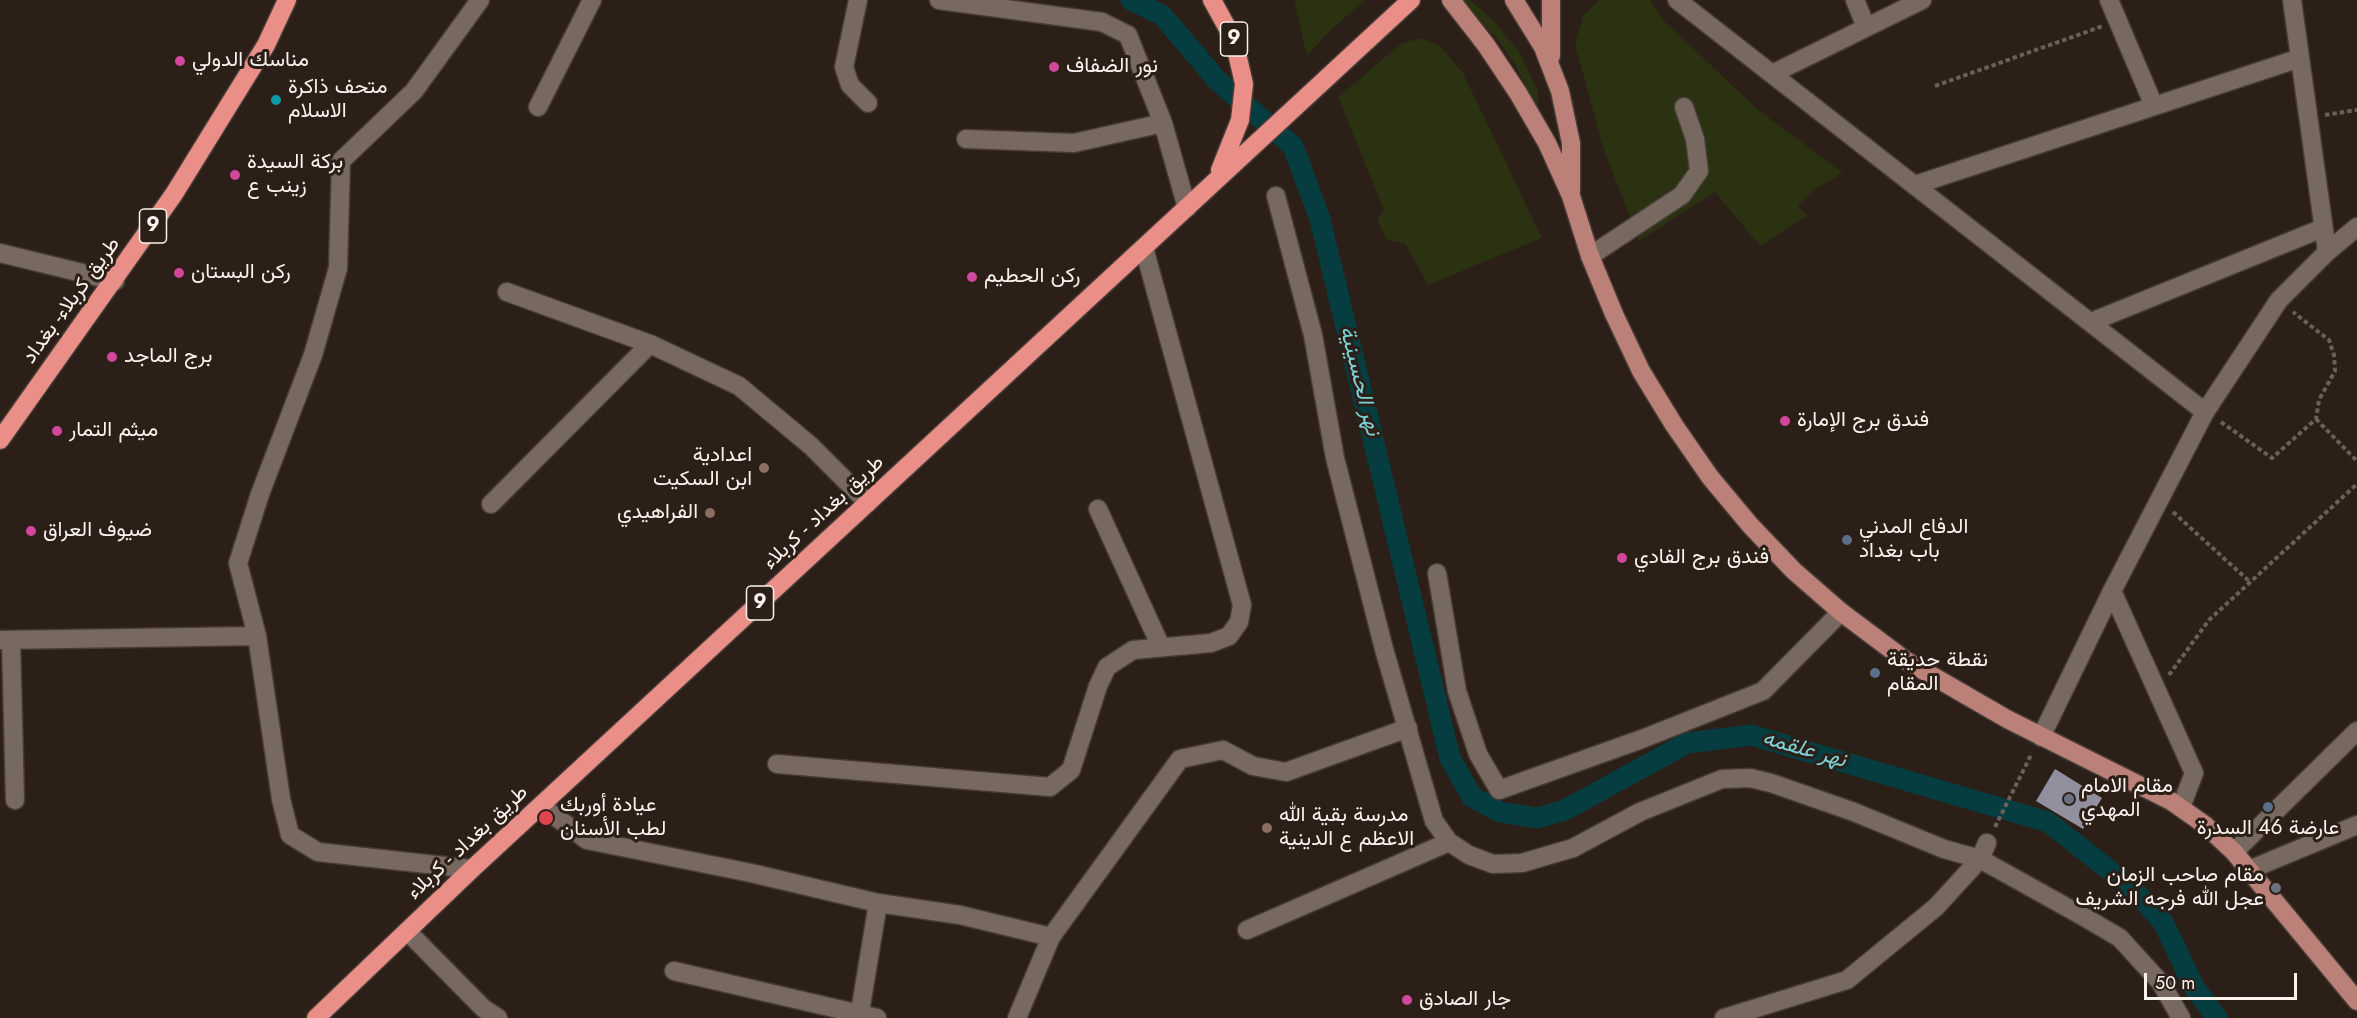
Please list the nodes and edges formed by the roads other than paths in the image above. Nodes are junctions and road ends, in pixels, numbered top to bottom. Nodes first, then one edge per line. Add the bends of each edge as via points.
1 (287, 0) edge
2 (480, 0) edge
3 (592, 0) edge
4 (858, 0) edge
5 (939, 0) edge
6 (1212, 0) edge
7 (1411, 0) edge
8 (1450, 0) edge
9 (1514, 0) edge
10 (1551, 0) edge
11 (1677, 0) edge
12 (1855, 0) edge
13 (1922, 0) edge
14 (2109, 0) edge
15 (2292, 0) edge
16 (1866, 27) junction
17 (2300, 58) junction
18 (1552, 67) junction
19 (1772, 74) junction
20 (868, 103) dead end
21 (2154, 106) junction
22 (538, 107) dead end
23 (1684, 107) dead end
24 (1163, 123) junction
25 (966, 139) dead end
26 (1225, 167) junction
27 (1915, 185) junction
28 (1276, 196) dead end
29 (1571, 196) junction
30 (1187, 208) junction
31 (2357, 227) edge
32 (2323, 228) junction
33 (1144, 248) junction
34 (2327, 252) junction
35 (0, 253) edge
36 (1590, 256) junction
37 (115, 280) junction
38 (507, 292) dead end
39 (2091, 322) junction
40 (650, 344) junction
41 (2205, 412) junction
42 (0, 440) edge
43 (868, 503) junction
44 (491, 504) dead end
45 (1098, 509) dead end
46 (1437, 573) dead end
47 (2112, 591) junction
48 (1841, 612) junction
49 (257, 636) junction
50 (6, 640) edge
51 (1161, 647) junction
52 (1408, 728) junction
53 (2357, 731) edge
54 (2041, 737) junction
55 (777, 764) dead end
56 (15, 800) dead end
57 (541, 806) junction
58 (2181, 807) junction
59 (2357, 825) edge
60 (1449, 842) junction
61 (1984, 851) junction
62 (2234, 852) junction
63 (472, 869) junction
64 (2249, 870) junction
65 (878, 903) junction
66 (1247, 930) dead end
67 (407, 931) junction
68 (1051, 937) junction
69 (674, 971) dead end
70 (2357, 1000) edge
71 (866, 1017) edge
72 (316, 1018) edge
73 (498, 1018) edge
74 (1017, 1018) edge
75 (1724, 1018) edge
76 (2181, 1018) edge

1 - 37 highway, طريق كربلاء- بغداد / 9 via 266,45 211,137
2 - 49 street via 414,91 341,161 339,268 313,355 238,563
3 - 22 street
4 - 20 street via 844,67 850,85
5 - 24 street via 1102,22 1128,35
6 - 26 highway, 9 via 1234,40 1244,84 1240,120
7 - 26 highway, طريق بغداد - كربلاء
8 - 29 main road via 1518,93
9 - 18 main road
10 - 18 main road
11 - 19 street
12 - 16 street
13 - 16 street
14 - 21 street
15 - 17 street
16 - 19 street
17 - 21 street
17 - 32 street
18 - 29 main road via 1571,143
19 - 27 street
21 - 27 street
23 - 36 street via 1695,138 1699,171 1682,195
24 - 25 street via 1074,143
24 - 30 street
26 - 30 highway, طريق بغداد - كربلاء / 9
27 - 39 street
28 - 52 street via 1313,334 1335,458
29 - 36 main road
30 - 33 highway, طريق بغداد - كربلاء / 9
31 - 34 street
32 - 34 street
32 - 39 street
33 - 43 highway, طريق بغداد - كربلاء / 9
33 - 51 street via 1242,605 1239,622 1229,636 1211,643
34 - 41 street via 2278,300
35 - 37 street
36 - 48 main road via 1641,371 1710,477 1794,571
37 - 42 highway, طريق كربلاء- بغداد / 9
38 - 40 street
39 - 41 street
40 - 43 street via 739,386 811,446
40 - 44 street
41 - 47 street
43 - 57 highway, طريق بغداد - كربلاء / 9
45 - 51 street
46 - 48 street via 1457,691 1478,754 1499,790 1763,691
47 - 54 street
47 - 58 street via 2194,773
48 - 54 main road via 1947,687
49 - 50 street
49 - 63 street via 290,835 318,852
50 - 56 street
51 - 55 street via 1132,650 1107,667 1071,770 1050,787
52 - 60 street via 1434,821
52 - 68 street via 1286,772 1253,766 1223,750 1180,759
53 - 62 street
54 - 58 main road
57 - 63 highway, طريق بغداد - كربلاء / 9
57 - 65 street via 587,840
58 - 62 main road
59 - 64 street
60 - 61 street via 1468,855 1493,864 1522,863 1573,848 1640,812 1722,779 1750,778 1854,812 1944,849
60 - 66 street
61 - 75 street via 1936,907 1847,980
61 - 76 street via 2120,938 2161,983
62 - 64 main road
63 - 67 highway, طريق بغداد - كربلاء / 9
64 - 70 main road
65 - 68 street via 960,915
65 - 71 street
67 - 72 highway, طريق بغداد - كربلاء / 9
67 - 73 street via 483,1008
68 - 74 street
69 - 71 street

